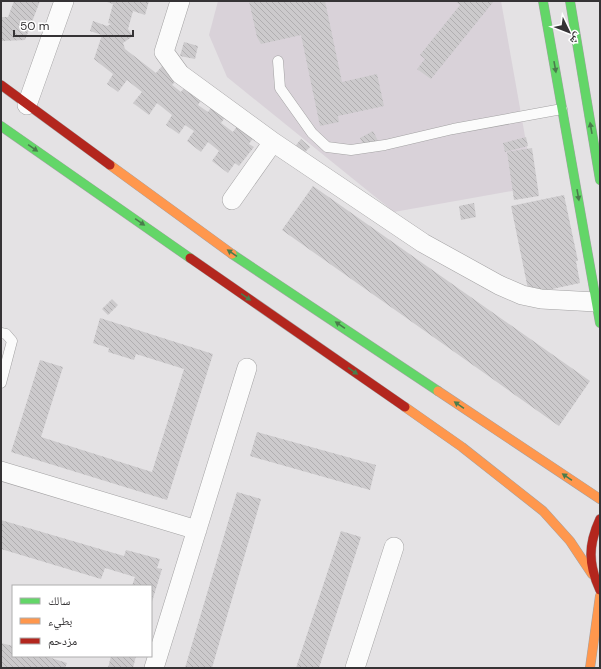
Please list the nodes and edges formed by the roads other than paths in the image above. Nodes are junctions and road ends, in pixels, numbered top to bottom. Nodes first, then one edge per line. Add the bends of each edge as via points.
1 (64, 1) edge
2 (180, 1) edge
3 (543, 1) edge
4 (570, 1) edge
5 (278, 61) dead end
6 (1, 85) edge
7 (17, 101) junction
8 (562, 109) junction
9 (2, 124) edge
10 (273, 142) junction
11 (600, 180) edge
12 (232, 200) dead end
13 (596, 302) junction
14 (600, 323) edge
15 (1, 333) edge
16 (246, 368) dead end
17 (1, 383) edge
18 (1, 471) edge
19 (600, 499) edge
20 (600, 520) edge
21 (197, 530) junction
22 (394, 547) dead end
23 (592, 574) junction
24 (600, 590) edge
25 (600, 596) edge
26 (154, 668) edge
27 (355, 668) edge
28 (590, 668) edge

1 - 7 street
2 - 10 street via 164,52 180,74
3 -> 8 main road
11 -> 4 main road
5 - 8 lane via 280,88 312,133 327,147 351,150 385,145 453,129
6 - 7 main road
19 -> 7 main road via 209,238
8 -> 13 main road
9 -> 23 main road via 462,447 544,511 570,541
10 - 12 street
10 - 13 street via 423,243 499,285 541,299
13 - 14 main road
15 - 17 lane via 6,334 12,341
16 - 21 street
18 - 21 street
20 - 23 main road via 591,537 589,556
21 - 26 street
22 - 27 street
23 - 24 main road
25 - 28 main road

